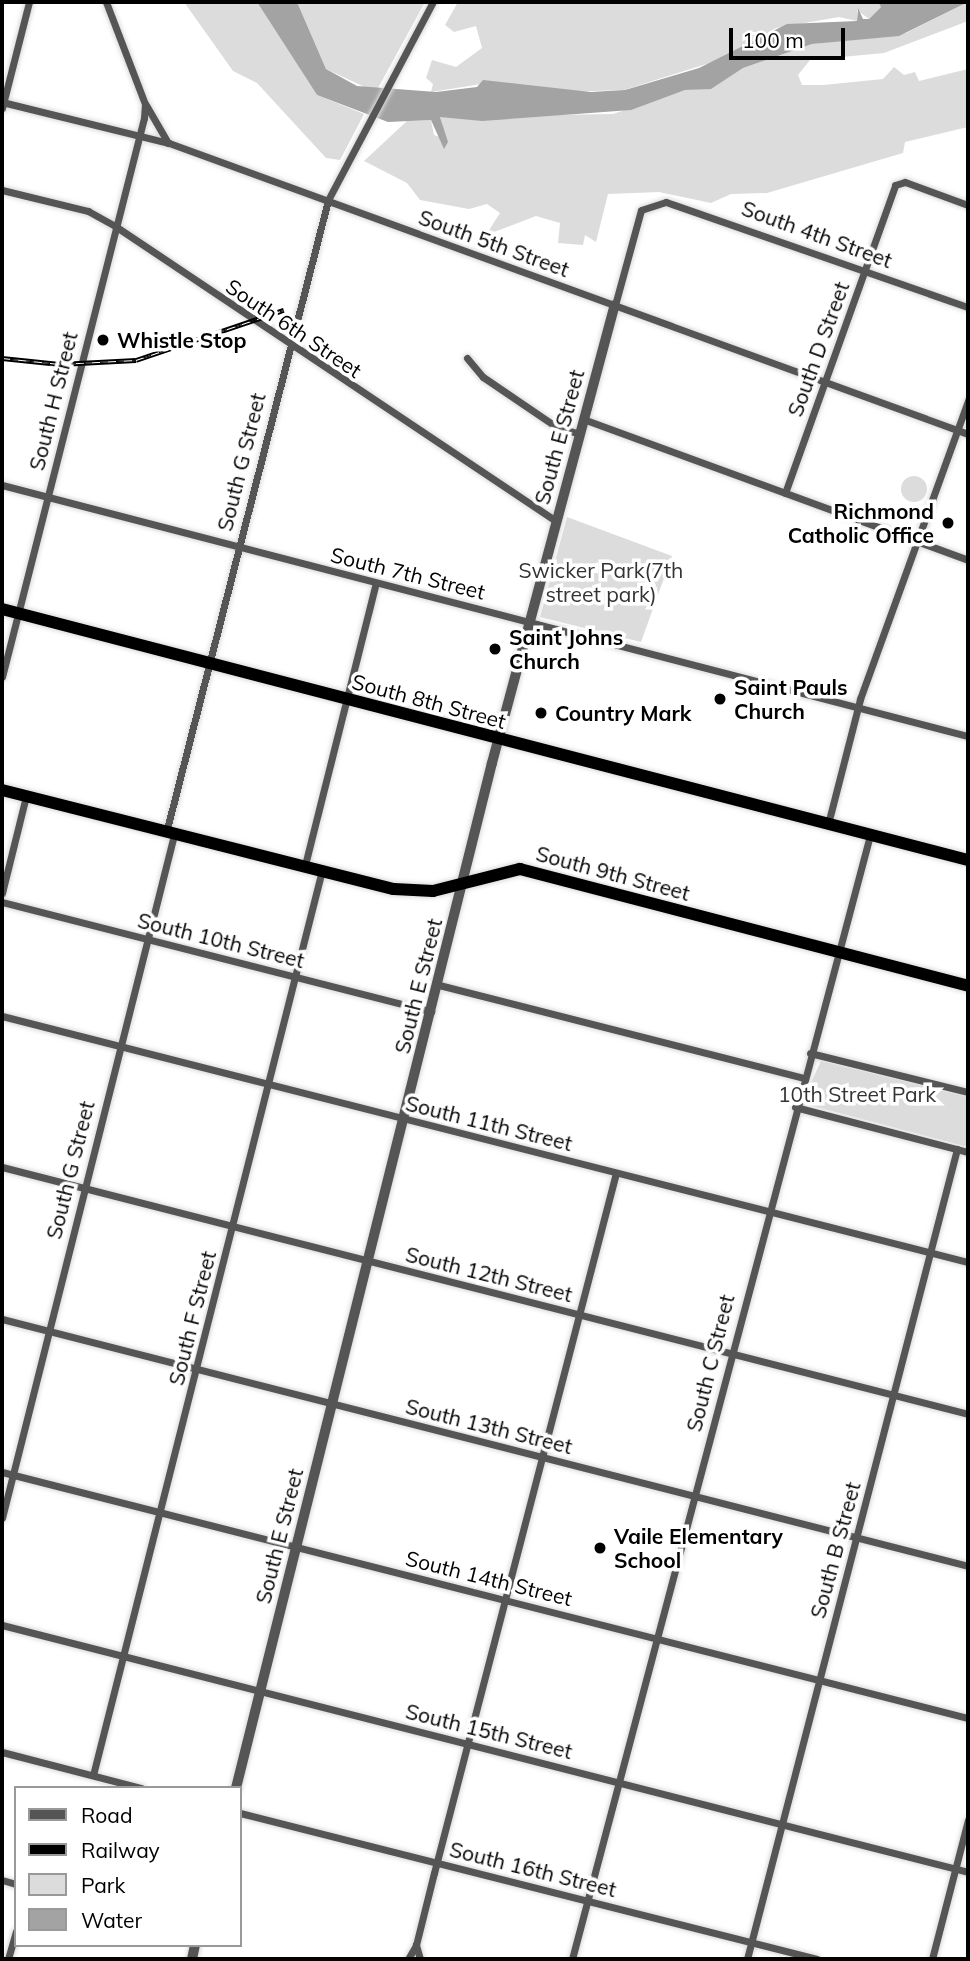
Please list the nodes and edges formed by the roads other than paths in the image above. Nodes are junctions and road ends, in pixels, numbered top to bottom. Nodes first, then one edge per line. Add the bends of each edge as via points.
1 (29, 2) edge
2 (106, 2) edge
3 (433, 2) edge
4 (2, 104) edge
5 (145, 104) junction
6 (139, 134) junction
7 (169, 143) junction
8 (2, 190) edge
9 (328, 200) junction
10 (652, 202) joint
11 (968, 205) edge
12 (115, 226) junction
13 (864, 270) junction
14 (615, 305) junction
15 (968, 307) edge
16 (289, 345) junction
17 (467, 358) dead end
18 (825, 382) junction
19 (968, 400) edge
20 (583, 419) junction
21 (957, 430) junction
22 (579, 434) junction
23 (968, 434) edge
24 (2, 485) edge
25 (785, 493) junction
26 (47, 497) junction
27 (556, 521) junction
28 (916, 541) junction
29 (237, 547) junction
30 (968, 560) edge
31 (376, 583) junction
32 (2, 609) edge
33 (18, 613) junction
34 (531, 623) junction
35 (209, 664) junction
36 (2, 677) edge
37 (347, 699) junction
38 (858, 707) junction
39 (968, 736) edge
40 (500, 739) junction
41 (2, 790) edge
42 (26, 796) junction
43 (828, 824) junction
44 (171, 830) junction
45 (870, 835) junction
46 (968, 860) edge
47 (305, 865) junction
48 (322, 869) junction
49 (464, 882) junction
50 (2, 893) edge
51 (2, 902) edge
52 (146, 939) junction
53 (839, 953) junction
54 (295, 976) junction
55 (439, 985) junction
56 (968, 986) edge
57 (431, 1011) junction
58 (2, 1016) edge
59 (119, 1046) junction
60 (810, 1052) junction
61 (803, 1078) junction
62 (268, 1084) junction
63 (968, 1093) edge
64 (795, 1107) junction
65 (405, 1119) junction
66 (957, 1149) junction
67 (968, 1152) edge
68 (2, 1167) edge
69 (616, 1173) junction
70 (84, 1188) junction
71 (767, 1211) junction
72 (233, 1226) junction
73 (929, 1253) junction
74 (369, 1261) junction
75 (968, 1262) edge
76 (580, 1315) junction
77 (2, 1320) edge
78 (49, 1331) junction
79 (731, 1354) junction
80 (197, 1369) junction
81 (893, 1395) junction
82 (333, 1404) junction
83 (968, 1414) edge
84 (543, 1458) junction
85 (2, 1472) edge
86 (13, 1474) junction
87 (694, 1495) junction
88 (160, 1512) junction
89 (2, 1518) edge
90 (856, 1538) junction
91 (296, 1546) junction
92 (968, 1566) edge
93 (506, 1600) junction
94 (2, 1625) edge
95 (656, 1638) junction
96 (124, 1656) junction
97 (819, 1680) junction
98 (260, 1691) junction
99 (968, 1718) edge
100 (469, 1744) junction
101 (2, 1752) edge
102 (93, 1775) junction
103 (619, 1782) junction
104 (134, 1786) edge
105 (236, 1786) edge
106 (242, 1814) edge
107 (968, 1821) edge
108 (782, 1824) junction
109 (437, 1863) junction
110 (956, 1869) junction
111 (968, 1872) edge
112 (588, 1901) junction
113 (14, 1938) edge
114 (751, 1942) junction
115 (416, 1945) junction
116 (8, 1959) edge
117 (408, 1959) edge
118 (420, 1959) edge
119 (572, 1959) edge
120 (747, 1959) edge
121 (817, 1959) edge
122 (932, 1959) edge

1 - 4 street
2 - 5 street
3 - 9 street, South G Street
4 - 6 street, South 5th Street
5 - 6 street, South H Street
5 - 7 street
6 - 7 street, South 5th Street
6 - 12 street, South H Street
7 - 9 street, South 5th Street
8 - 12 street, South 6th Street via 88,211
9 - 14 street, South 5th Street
9 - 16 street, South G Street
10 - 13 street, South 4th Street via 687,206
10 - 14 street, South E Street via 640,210
11 - 13 street, South D Street via 902,181 883,215
12 - 16 street, South 6th Street
12 - 26 street, South H Street
13 - 15 street, South 4th Street
13 - 18 street, South D Street
14 - 18 street, South 5th Street
14 - 20 street, South E Street
16 - 27 street, South 6th Street
16 - 29 street, South G Street
17 - 22 street via 483,377 555,426
18 - 21 street, South 5th Street
18 - 25 street, South D Street
19 - 21 street
20 - 22 street, South E Street
20 - 25 street
21 - 23 street, South 5th Street
21 - 28 street
22 - 27 street, South E Street
24 - 26 street, South 7th Street
25 - 28 street
26 - 29 street, South 7th Street
26 - 33 street, South H Street
27 - 34 street, South E Street
28 - 30 street
28 - 38 street
29 - 31 street, South 7th Street
29 - 35 street, South G Street
31 - 34 street, South 7th Street
31 - 37 street
32 - 33 highway, South 8th Street
33 - 35 highway, South 8th Street
33 - 36 street, South H Street
34 - 38 street, South 7th Street
34 - 40 street, South E Street
35 - 37 highway, South 8th Street
35 - 44 street, South G Street
37 - 40 highway, South 8th Street
37 - 47 street
38 - 39 street, South 7th Street
38 - 43 street
40 - 43 highway, South 8th Street
40 - 49 street, South E Street
41 - 42 highway, South 9th Street
42 - 44 highway, South 9th Street
42 - 50 street
43 - 45 highway, South 8th Street
44 - 47 highway, South 9th Street
44 - 52 street, South G Street
45 - 46 highway, South 8th Street
45 - 53 street, South C Street
47 - 48 highway, South 9th Street
48 - 49 highway, South 9th Street via 407,890
48 - 54 street, South F Street
49 - 53 highway, South 9th Street via 520,869
49 - 55 street, South E Street
51 - 52 street, South 10th Street
52 - 54 street, South 10th Street
52 - 59 street, South G Street
53 - 56 highway, South 9th Street
53 - 60 street, South C Street
54 - 57 street, South 10th Street
54 - 62 street, South F Street
55 - 57 street, South E Street
55 - 61 street
57 - 65 street, South E Street
58 - 59 street, South 11th Street
59 - 62 street, South 11th Street
59 - 70 street, South G Street
60 - 61 street, South C Street
60 - 63 street
61 - 64 street, South C Street
62 - 65 street, South 11th Street
62 - 72 street, South F Street
64 - 66 street
64 - 71 street, South C Street
65 - 69 street, South 11th Street
65 - 74 street, South E Street
66 - 67 street
66 - 73 street, South B Street
68 - 70 street, South 12th Street
69 - 71 street, South 11th Street
69 - 76 street
70 - 72 street, South 12th Street
70 - 78 street, South G Street
71 - 73 street, South 11th Street
71 - 79 street, South C Street
72 - 74 street, South 12th Street
72 - 80 street, South F Street
73 - 75 street, South 11th Street
73 - 81 street, South B Street
74 - 76 street, South 12th Street
74 - 82 street, South E Street
76 - 79 street, South 12th Street
76 - 84 street
77 - 78 street, South 13th Street
78 - 80 street, South 13th Street
78 - 86 street, South G Street
79 - 81 street, South 12th Street
79 - 87 street, South C Street
80 - 82 street, South 13th Street
80 - 88 street, South F Street
81 - 83 street, South 12th Street
81 - 90 street, South B Street
82 - 84 street, South 13th Street
82 - 91 street, South E Street
84 - 87 street, South 13th Street
84 - 93 street
85 - 86 street, South 14th Street
86 - 88 street, South 14th Street
86 - 89 street, South G Street
87 - 90 street, South 13th Street
87 - 95 street, South C Street
88 - 91 street, South 14th Street
88 - 96 street, South F Street
90 - 92 street, South 13th Street
90 - 97 street, South B Street
91 - 93 street, South 14th Street
91 - 98 street, South E Street
93 - 95 street, South 14th Street
93 - 100 street
94 - 96 street, South 15th Street
95 - 97 street, South 14th Street
95 - 103 street, South C Street
96 - 98 street, South 15th Street
96 - 102 street, South F Street
97 - 99 street, South 14th Street
97 - 108 street, South B Street
98 - 100 street, South 15th Street
98 - 105 street, South E Street
100 - 103 street, South 15th Street
100 - 109 street
101 - 102 street
102 - 104 street
103 - 108 street, South 15th Street
103 - 112 street, South C Street
106 - 109 street, South 16th Street
107 - 110 street
108 - 110 street, South 15th Street
108 - 114 street, South B Street
109 - 112 street, South 16th Street
109 - 115 street
110 - 111 street, South 15th Street
110 - 122 street
112 - 114 street, South 16th Street
112 - 119 street, South C Street
113 - 116 street
114 - 120 street, South B Street
114 - 121 street, South 16th Street
115 - 117 street
115 - 118 street

